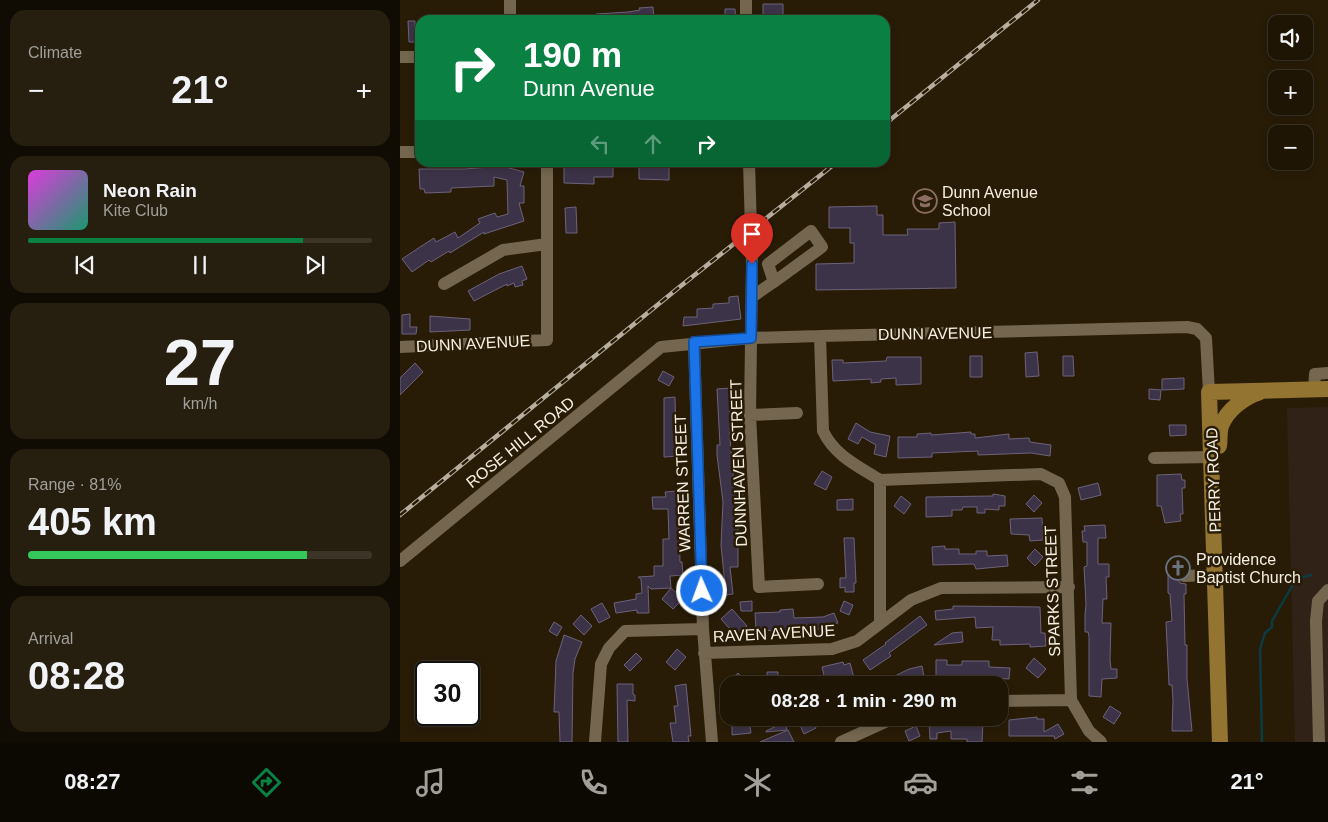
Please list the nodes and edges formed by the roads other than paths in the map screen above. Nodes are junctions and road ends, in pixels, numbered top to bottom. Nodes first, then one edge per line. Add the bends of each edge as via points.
1 (510, 0) edge
2 (746, 0) edge
3 (510, 15) edge
4 (746, 15) edge
5 (415, 56) edge
6 (400, 57) edge
7 (400, 152) edge
8 (415, 152) edge
9 (547, 167) edge
10 (749, 167) edge
11 (547, 244) junction
12 (774, 282) dead end
13 (444, 284) dead end
14 (752, 297) junction
15 (820, 336) junction
16 (751, 338) junction
17 (1206, 338) joint
18 (694, 342) junction
19 (400, 346) edge
20 (661, 347) joint
21 (1328, 373) edge
22 (1321, 390) edge
23 (1264, 391) junction
24 (1209, 392) junction
25 (797, 413) dead end
26 (750, 415) junction
27 (1212, 457) junction
28 (1154, 458) dead end
29 (880, 480) junction
30 (1213, 483) junction
31 (400, 561) edge
32 (1216, 575) junction
33 (1184, 576) dead end
34 (818, 584) dead end
35 (1068, 587) junction
36 (1328, 590) edge
37 (880, 623) junction
38 (703, 629) junction
39 (704, 653) junction
40 (1071, 700) junction
41 (1008, 701) edge
42 (876, 726) edge
43 (596, 742) edge
44 (712, 742) edge
45 (841, 742) edge
46 (1101, 742) edge
47 (1220, 742) edge
48 (1319, 742) edge

1 - 3 street
2 - 4 street
5 - 6 street
7 - 8 street
9 - 11 street
10 - 14 street, DUNNHAVEN STREET
11 - 13 street via 502,250
11 - 19 street, DUNN AVENUE via 547,340
12 - 14 street
14 - 16 street, DUNNHAVEN STREET
15 - 16 street, DUNN AVENUE
15 - 17 street, DUNN AVENUE via 1187,327 1197,329
15 - 29 street via 823,432 838,454
16 - 18 street, DUNN AVENUE
16 - 26 street, DUNNHAVEN STREET
17 - 24 street, PERRY ROAD
18 - 20 street, DUNN AVENUE
18 - 38 street, WARREN STREET
20 - 31 street, ROSE HILL ROAD
21 - 22 street via 1315,374
22 - 23 main road
23 - 24 main road
23 - 30 main road via 1242,401 1229,412 1221,427
24 - 27 main road, PERRY ROAD
25 - 26 street
26 - 34 street, DUNNHAVEN STREET via 759,587
27 - 28 street
27 - 30 main road, PERRY ROAD
29 - 35 street, SPARKS STREET via 1042,474 1059,483 1065,497
29 - 37 street
30 - 32 main road, PERRY ROAD
32 - 33 street
32 - 47 main road, PERRY ROAD
35 - 37 street, RAVEN AVENUE via 941,588 911,600
35 - 40 street, SPARKS STREET
36 - 48 street via 1318,601 1316,621
37 - 39 street, RAVEN AVENUE via 858,641 832,649
38 - 39 street, WARREN STREET
38 - 43 street via 625,631 609,648 602,664
39 - 44 street, WARREN STREET
40 - 41 street
40 - 46 street via 1089,731
42 - 45 street

